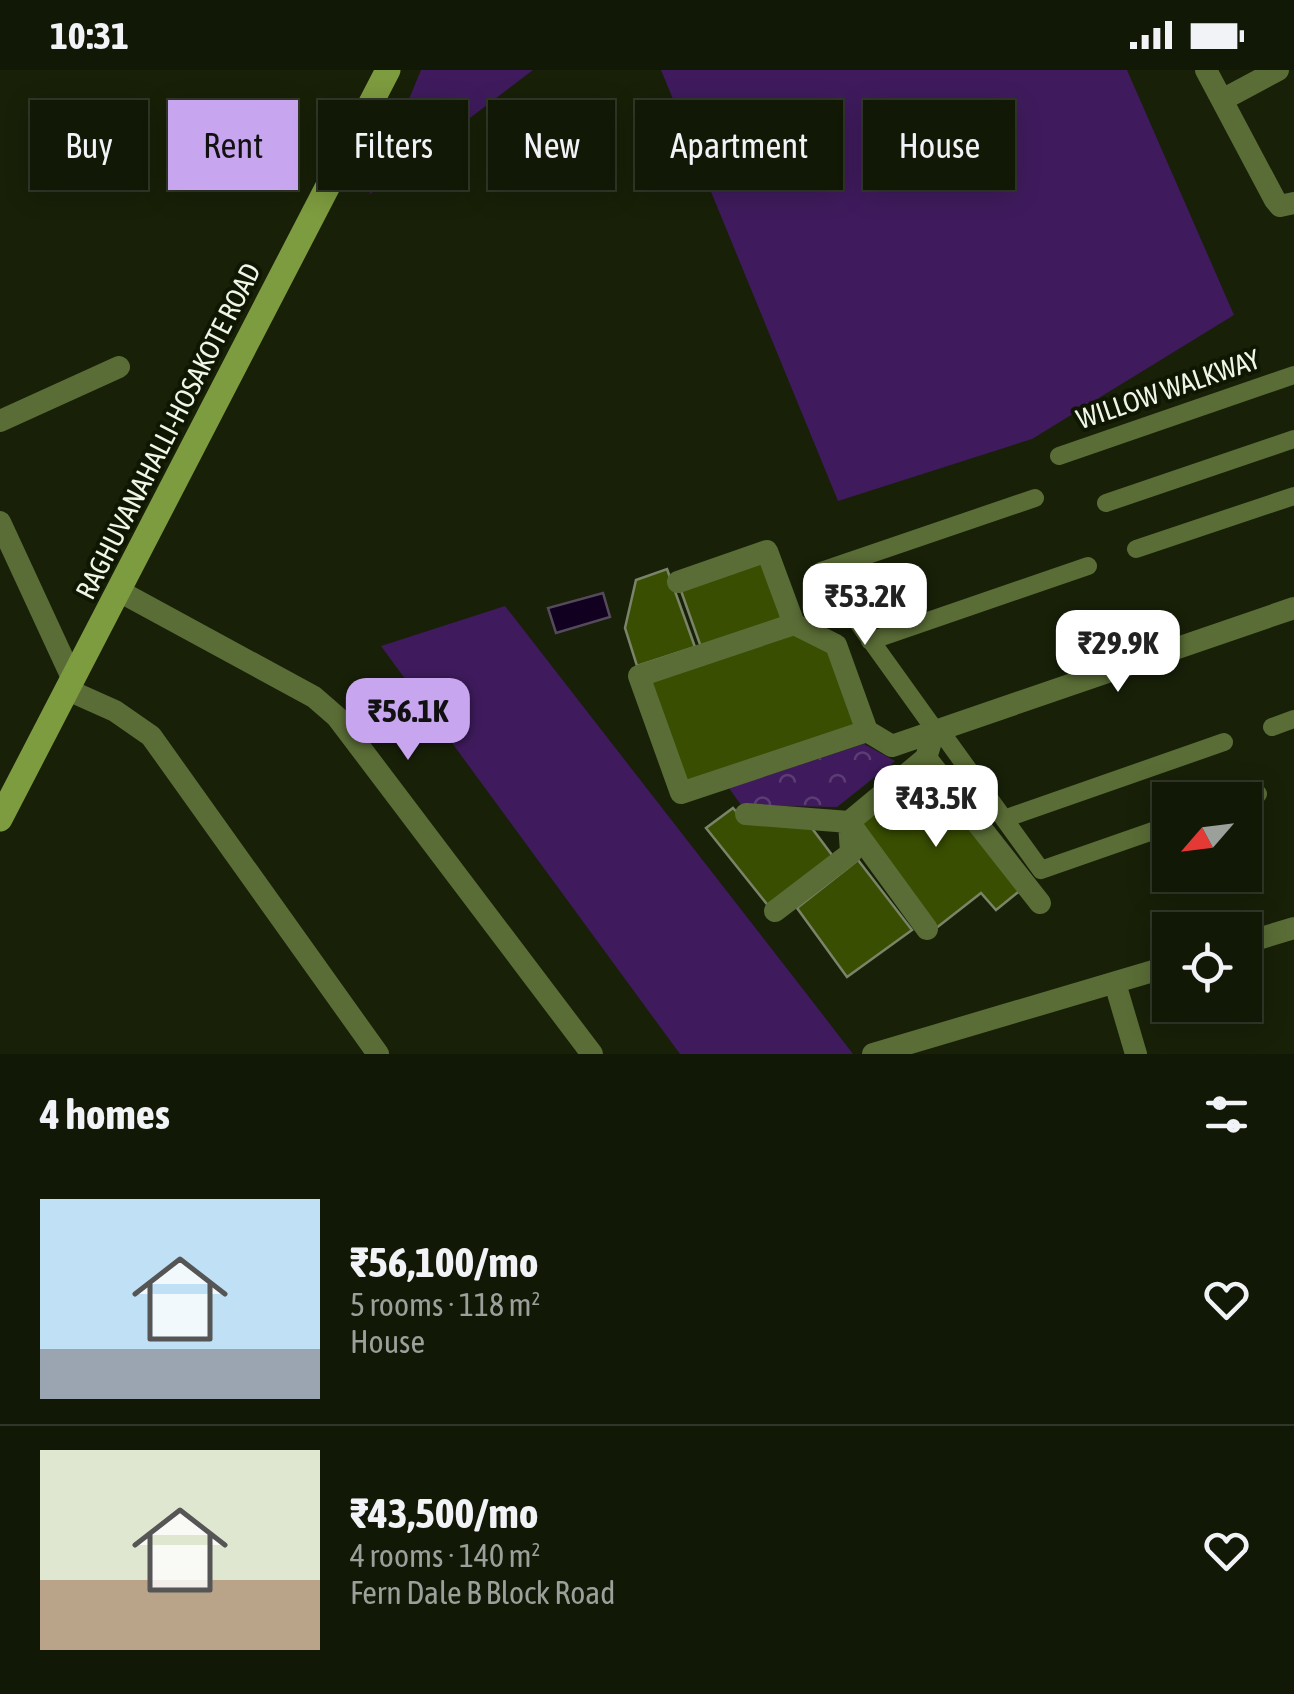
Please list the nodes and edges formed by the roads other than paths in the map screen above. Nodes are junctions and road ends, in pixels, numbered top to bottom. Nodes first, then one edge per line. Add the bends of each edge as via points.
1 (388, 70) edge
2 (1206, 70) edge
3 (1278, 70) edge
4 (1222, 100) junction
5 (1294, 204) edge
6 (118, 367) dead end
7 (1294, 375) edge
8 (0, 422) edge
9 (1294, 438) edge
10 (1060, 456) dead end
11 (1294, 496) edge
12 (1036, 498) dead end
13 (1106, 503) dead end
14 (0, 522) edge
15 (1136, 549) dead end
16 (1088, 566) dead end
17 (678, 582) dead end
18 (120, 591) junction
19 (1294, 608) edge
20 (1294, 622) edge
21 (794, 624) junction
22 (870, 641) junction
23 (71, 685) junction
24 (1294, 720) edge
25 (1272, 727) dead end
26 (867, 731) junction
27 (933, 741) junction
28 (1224, 742) dead end
29 (746, 814) dead end
30 (1004, 819) junction
31 (0, 820) edge
32 (849, 822) junction
33 (1152, 831) edge
34 (1040, 904) dead end
35 (775, 911) dead end
36 (1294, 928) edge
37 (927, 929) dead end
38 (1262, 938) edge
39 (1152, 972) edge
40 (1115, 983) junction
41 (378, 1054) edge
42 (592, 1054) edge
43 (874, 1054) edge
44 (1136, 1054) edge

1 - 18 main road, RAGHUVANAHALLI-HOSAKOTE ROAD
2 - 4 street
3 - 4 street
4 - 5 street via 1274,200
6 - 8 street
7 - 10 street, WILLOW WALKWAY
9 - 13 street
11 - 15 street
12 - 22 street via 821,571
14 - 23 street
16 - 22 street
17 - 21 street via 768,552
18 - 23 main road, RAGHUVANAHALLI-HOSAKOTE ROAD
18 - 42 street via 337,716
19 - 27 street
20 - 27 street
21 - 26 street via 836,645
21 - 26 street via 639,676 681,792
22 - 27 street
23 - 31 main road, RAGHUVANAHALLI-HOSAKOTE ROAD
23 - 41 street via 151,736
24 - 25 street
26 - 27 street via 892,746
27 - 30 street
27 - 32 street
27 - 34 street
28 - 30 street
29 - 32 street
30 - 33 street via 1041,870
32 - 35 street via 851,854
32 - 37 street
36 - 38 street
39 - 40 street
40 - 43 street
40 - 44 street

